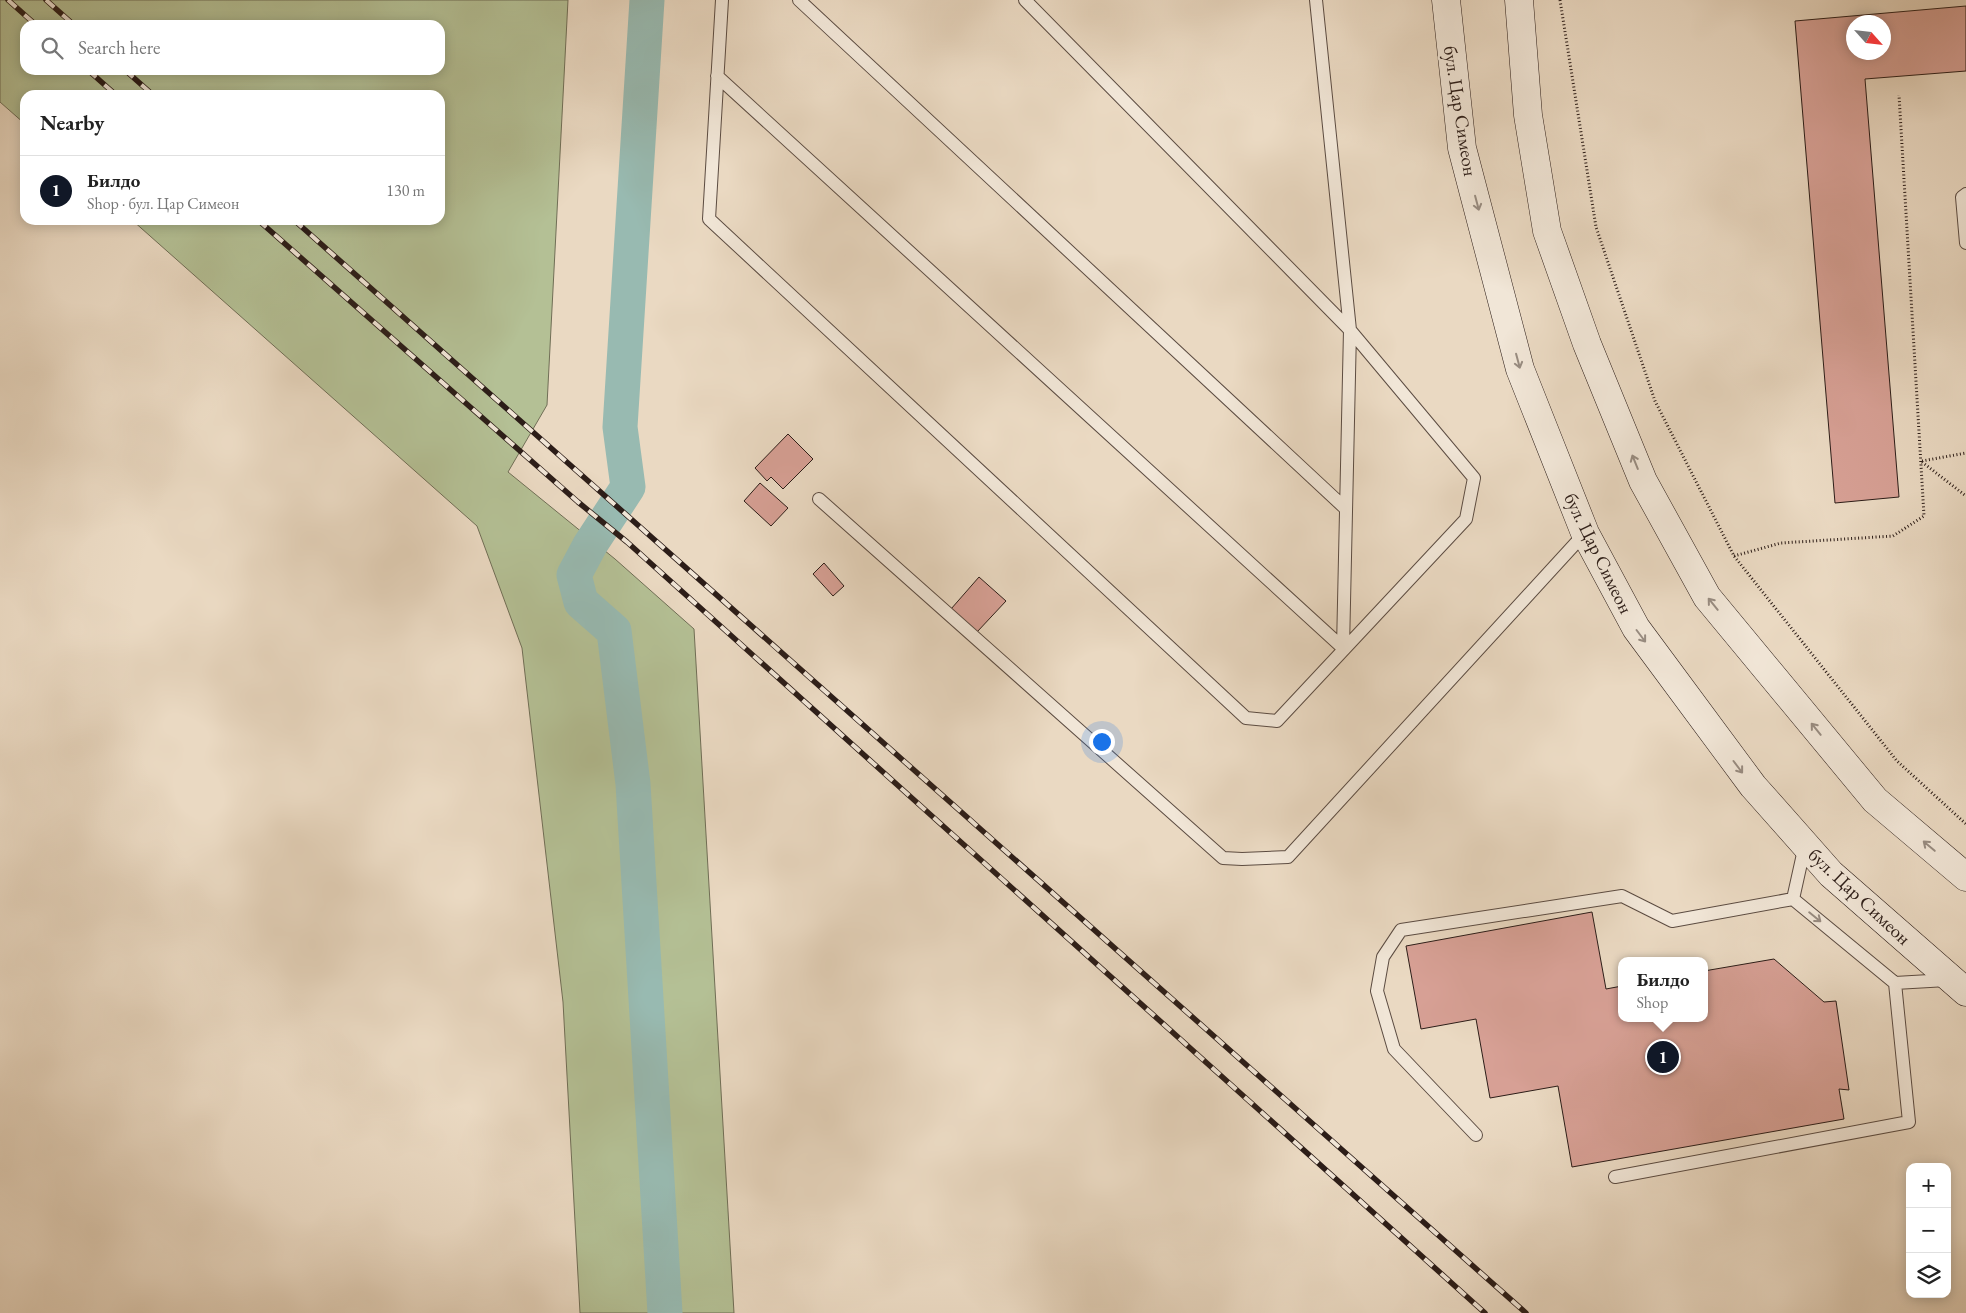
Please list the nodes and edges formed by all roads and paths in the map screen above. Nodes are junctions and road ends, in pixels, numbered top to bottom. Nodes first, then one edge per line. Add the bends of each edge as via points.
1 (722, 0) edge
2 (799, 0) edge
3 (1025, 0) edge
4 (1316, 0) edge
5 (1446, 0) edge
6 (1519, 0) edge
7 (1560, 0) edge
8 (717, 76) junction
9 (1899, 95) dead end
10 (1966, 194) edge
11 (1966, 244) edge
12 (1350, 330) junction
13 (1966, 453) edge
14 (1922, 461) junction
15 (1966, 496) edge
16 (819, 499) dead end
17 (1346, 509) junction
18 (1585, 533) junction
19 (1734, 556) junction
20 (1343, 648) junction
21 (1966, 824) edge
22 (1805, 844) junction
23 (1966, 877) edge
24 (1793, 899) junction
25 (1895, 983) junction
26 (1959, 985) edge
27 (1476, 1134) dead end
28 (1614, 1177) dead end

1 - 8 lane
2 - 17 lane
3 - 12 lane
4 - 12 lane
5 -> 18 main road, бул. Цар Симеон via 1462,148 1520,368
23 -> 6 main road via 1875,800 1707,597 1643,481 1587,344 1547,232 1528,115
7 - 19 path via 1596,227 1655,401
8 - 20 lane
8 - 20 lane via 709,219 1246,718 1277,721
9 - 14 path
10 - 11 lane via 1962,196
12 - 17 lane
12 - 20 lane via 1474,478 1466,518
13 - 14 path
14 - 15 path
14 - 19 path via 1924,516 1893,536 1781,543
16 - 18 lane via 1223,858 1242,859 1288,857
17 - 20 lane
18 -> 22 main road, бул. Цар Симеон via 1636,628 1753,786
19 - 21 path via 1897,761
22 - 24 lane
22 - 26 main road, бул. Цар Симеон via 1831,874
24 -> 25 lane
24 - 27 lane via 1672,921 1622,896 1401,930 1383,957 1376,991 1394,1049
25 - 26 lane
25 - 28 lane via 1909,1122

